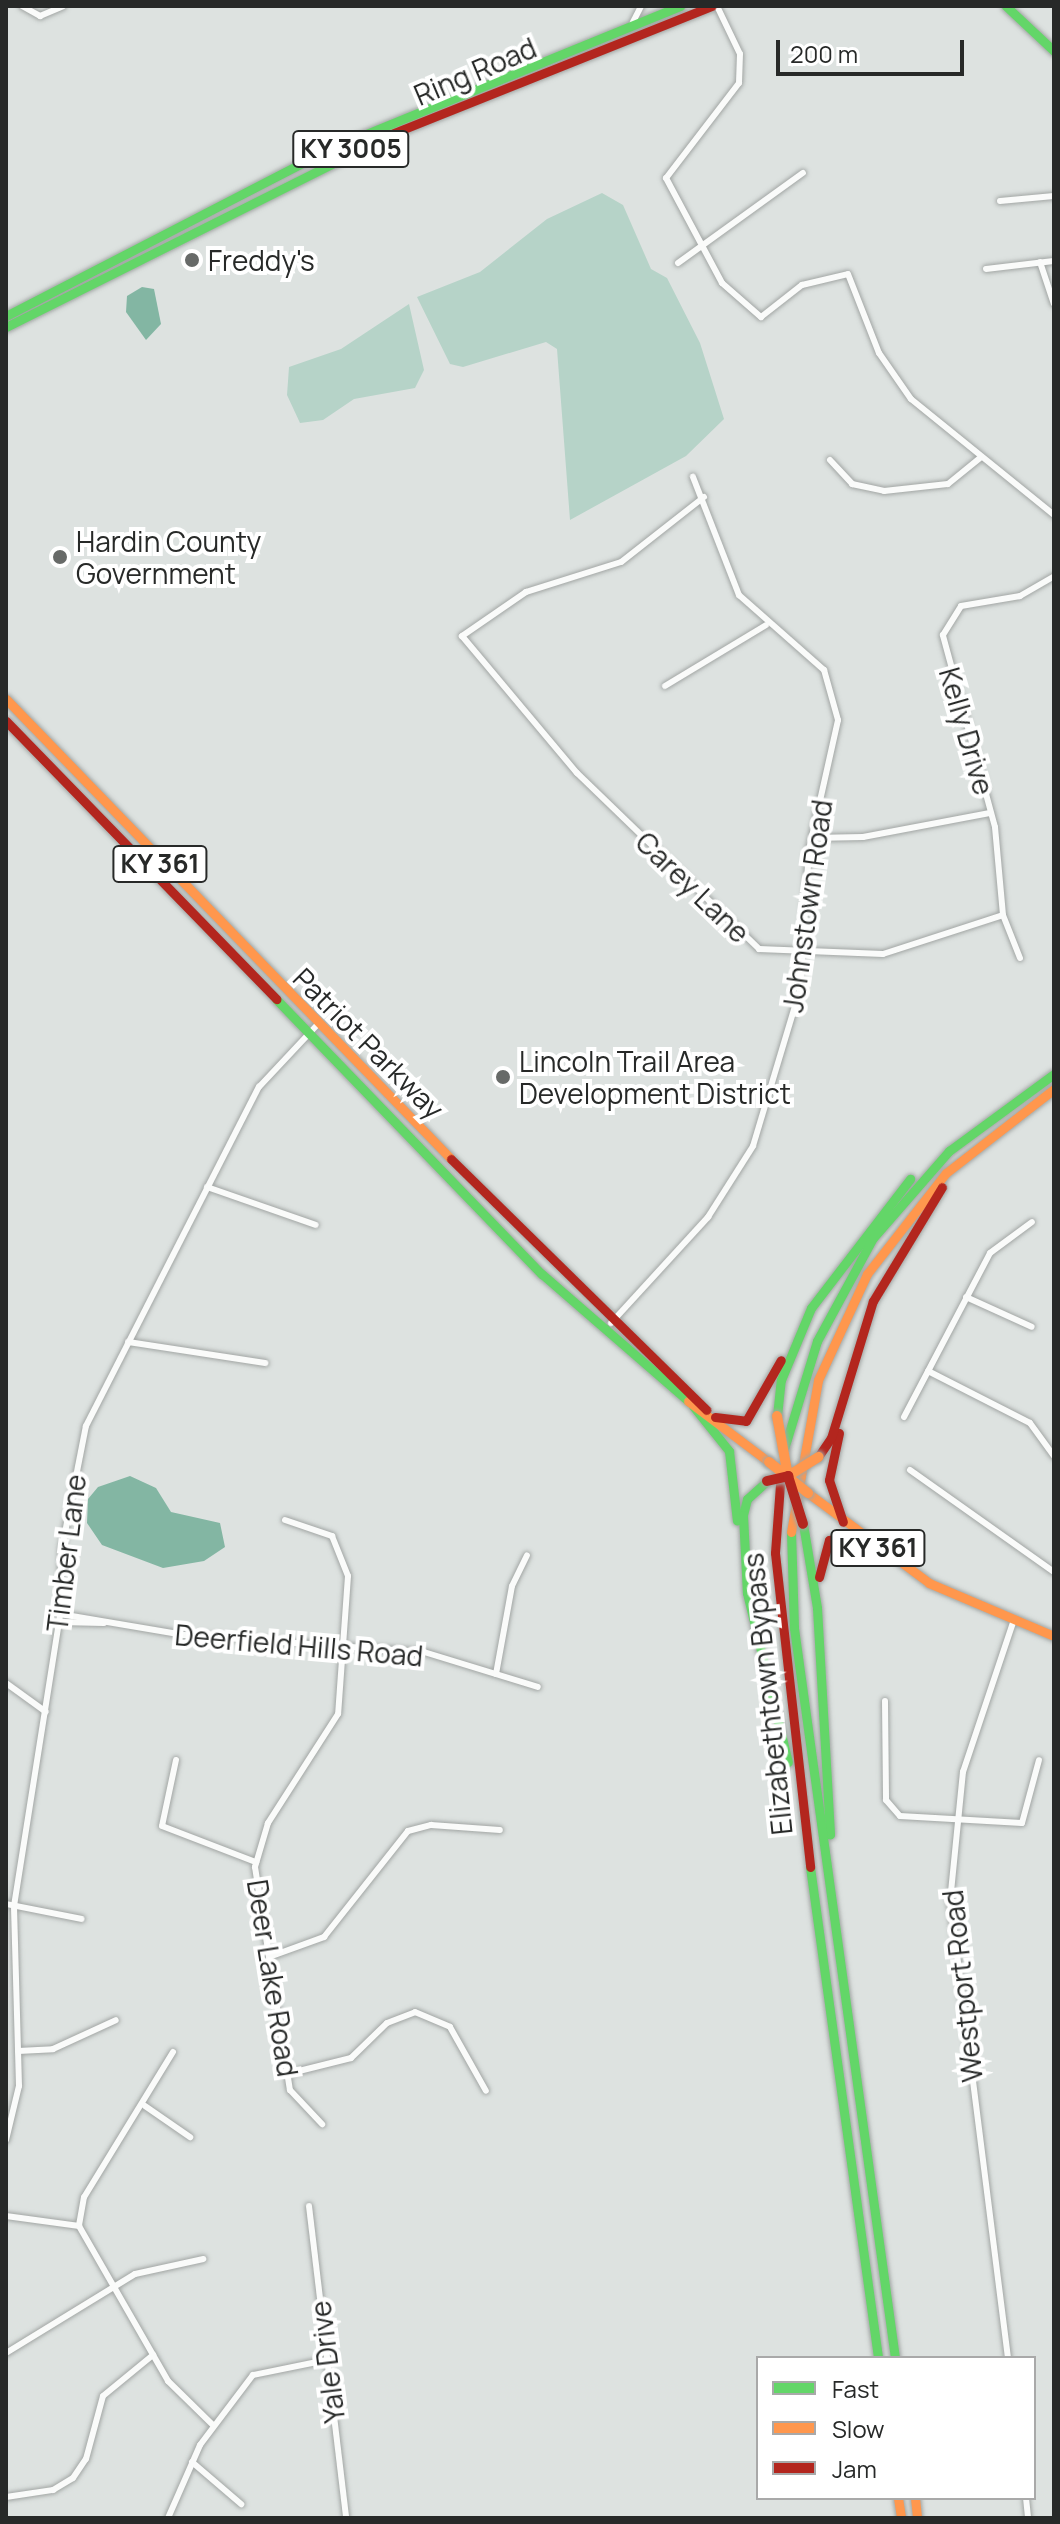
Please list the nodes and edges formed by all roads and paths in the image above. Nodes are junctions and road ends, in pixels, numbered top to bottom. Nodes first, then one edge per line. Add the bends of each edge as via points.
1 (22, 6) edge
2 (63, 6) edge
3 (641, 6) edge
4 (680, 6) edge
5 (715, 6) edge
6 (1006, 6) edge
7 (633, 22) junction
8 (1054, 51) edge
9 (803, 173) dead end
10 (1054, 196) edge
11 (1000, 201) dead end
12 (703, 247) junction
13 (1054, 261) edge
14 (1040, 262) junction
15 (678, 263) dead end
16 (986, 269) dead end
17 (1054, 304) edge
18 (6, 316) edge
19 (6, 327) edge
20 (980, 458) junction
21 (830, 460) dead end
22 (693, 477) dead end
23 (704, 497) junction
24 (1054, 515) edge
25 (1054, 576) edge
26 (766, 625) junction
27 (665, 686) dead end
28 (6, 699) edge
29 (6, 721) edge
30 (990, 813) junction
31 (812, 838) junction
32 (1003, 915) junction
33 (803, 954) junction
34 (1020, 958) dead end
35 (317, 1025) junction
36 (307, 1035) junction
37 (1054, 1074) edge
38 (1054, 1089) edge
39 (966, 1135) junction
40 (962, 1158) junction
41 (207, 1187) junction
42 (1032, 1222) dead end
43 (316, 1225) dead end
44 (966, 1297) junction
45 (811, 1308) junction
46 (614, 1320) junction
47 (1032, 1327) dead end
48 (605, 1330) junction
49 (128, 1342) junction
50 (265, 1363) dead end
51 (928, 1371) junction
52 (845, 1388) junction
53 (693, 1406) junction
54 (710, 1414) junction
55 (904, 1417) dead end
56 (1054, 1456) edge
57 (910, 1470) dead end
58 (788, 1476) junction
59 (285, 1520) dead end
60 (843, 1522) junction
61 (860, 1535) junction
62 (527, 1555) dead end
63 (1054, 1572) edge
64 (747, 1593) junction
65 (817, 1608) junction
66 (60, 1618) junction
67 (1014, 1620) junction
68 (1054, 1636) edge
69 (345, 1648) junction
70 (496, 1674) junction
71 (6, 1683) edge
72 (538, 1687) dead end
73 (885, 1701) dead end
74 (46, 1712) junction
75 (176, 1760) dead end
76 (1039, 1760) dead end
77 (956, 1817) junction
78 (500, 1830) dead end
79 (256, 1862) junction
80 (832, 1902) junction
81 (10, 1905) edge
82 (82, 1919) dead end
83 (820, 1935) junction
84 (269, 1957) junction
85 (116, 2020) dead end
86 (18, 2051) junction
87 (173, 2052) dead end
88 (287, 2074) junction
89 (486, 2091) dead end
90 (145, 2106) junction
91 (322, 2124) dead end
92 (190, 2137) dead end
93 (6, 2140) edge
94 (309, 2206) dead end
95 (6, 2216) edge
96 (79, 2226) junction
97 (203, 2259) dead end
98 (112, 2287) junction
99 (6, 2353) edge
100 (153, 2355) junction
101 (878, 2356) edge
102 (895, 2356) edge
103 (1008, 2356) edge
104 (327, 2360) junction
105 (213, 2425) junction
106 (192, 2462) junction
107 (6, 2497) edge
108 (241, 2504) dead end
109 (168, 2518) edge
110 (346, 2518) edge

1 - 2 street via 40,16
3 - 7 street
4 - 7 main road, Ring Road / KY 3005
5 - 12 street via 740,54 739,83 666,178
5 - 19 main road, Ring Road / KY 3005 via 338,155
6 - 8 main road
7 - 18 main road, Ring Road / KY 3005 via 332,148
9 - 12 street
10 - 11 street
12 - 15 street
12 - 20 street via 727,289 761,317 802,285 848,274 896,380
13 - 14 street
14 - 16 street
14 - 17 street
20 - 21 street via 948,484 884,491 852,484
20 - 24 street
22 - 23 street, Johnstown Road
23 - 26 street, Johnstown Road via 733,583
23 - 33 street, Carey Lane via 634,554 526,592 462,636 577,773 746,939 767,952
25 - 30 street, Kelly Drive via 1020,596 961,606 944,627
26 - 27 street
26 - 31 street, Johnstown Road via 817,662 837,698 837,731
28 - 35 main road, Patriot Parkway / KY 361
29 - 36 main road, Patriot Parkway / KY 361
30 - 31 street via 863,837
30 - 32 street, Kelly Drive
31 - 33 street, Johnstown Road
32 - 33 street, Carey Lane via 883,954
32 - 34 street, Kelly Drive
33 - 46 street, Johnstown Road via 800,989 744,1169
35 - 36 street, Timber Lane
35 - 46 main road, Patriot Parkway / KY 361
36 - 41 street, Timber Lane via 259,1087
36 - 48 main road, Patriot Parkway / KY 361
37 - 39 main road, Elizabethtown Bypass
38 - 40 main road, Elizabethtown Bypass
39 - 45 main road via 892,1198
39 - 83 main road, Elizabethtown Bypass via 901,1201 848,1278 808,1362 783,1454 775,1579
40 - 52 main road via 894,1257
40 - 80 main road, Elizabethtown Bypass via 867,1274 827,1355 803,1432 789,1528 790,1587
41 - 43 street
41 - 49 street, Timber Lane
42 - 44 street via 994,1247
44 - 47 street
44 - 51 street
45 - 54 main road via 758,1408 734,1424
45 - 58 main road, bridge via 781,1380 777,1416
46 - 48 street, Johnstown Road
46 - 54 main road, Patriot Parkway / KY 361
48 - 53 main road, Patriot Parkway / KY 361
49 - 50 street
49 - 66 street, Timber Lane via 78,1456 62,1548
51 - 55 street
51 - 56 street via 1030,1423
52 - 58 main road, bridge via 818,1457
52 - 60 main road via 829,1480
53 - 54 main road, Patriot Parkway / KY 361
53 - 64 main road via 732,1461
54 - 58 main road, Patriot Parkway / KY 361, bridge
57 - 63 street
58 - 60 main road, Patriot Parkway / KY 361, bridge
58 - 64 main road, bridge via 767,1481 747,1499
58 - 65 main road, bridge via 803,1524
59 - 69 street, Deer Lake Road via 319,1527 342,1550
60 - 61 main road, KY 361
61 - 65 main road via 829,1540
61 - 67 main road, KY 361 via 929,1583
62 - 70 street via 512,1586
64 - 83 main road
65 - 80 main road
66 - 69 street, Deerfield Hills Road
66 - 74 street, Timber Lane
67 - 68 main road
67 - 77 street, Westport Road via 974,1731
69 - 70 street, Deerfield Hills Road via 424,1652
69 - 79 street, Deer Lake Road via 335,1721 268,1823
70 - 72 street, Deerfield Hills Road
71 - 74 street
73 - 77 street via 888,1807 900,1816
74 - 81 street, Timber Lane
75 - 79 street via 162,1826
76 - 77 street via 1022,1823
77 - 103 street, Westport Road via 951,1922
78 - 84 street via 431,1825 408,1831 324,1937
79 - 84 street, Deer Lake Road
80 - 102 main road, Elizabethtown Bypass
81 - 82 street
81 - 86 street, Timber Lane
83 - 101 main road, Elizabethtown Bypass
84 - 88 street, Deer Lake Road
85 - 86 street via 53,2049
86 - 93 street, Timber Lane via 15,2116
87 - 90 street
88 - 89 street via 351,2058 387,2023 415,2012 450,2027
88 - 91 street, Deer Lake Road via 296,2104
90 - 92 street
90 - 96 street via 84,2197
94 - 104 street, Yale Drive
95 - 96 street
96 - 98 street
97 - 98 street via 144,2271
98 - 99 street
98 - 100 street
100 - 105 street via 177,2394
100 - 107 street via 103,2396 78,2473 53,2490
104 - 105 street via 260,2370
104 - 110 street, Yale Drive
105 - 106 street
106 - 108 street
106 - 109 street

